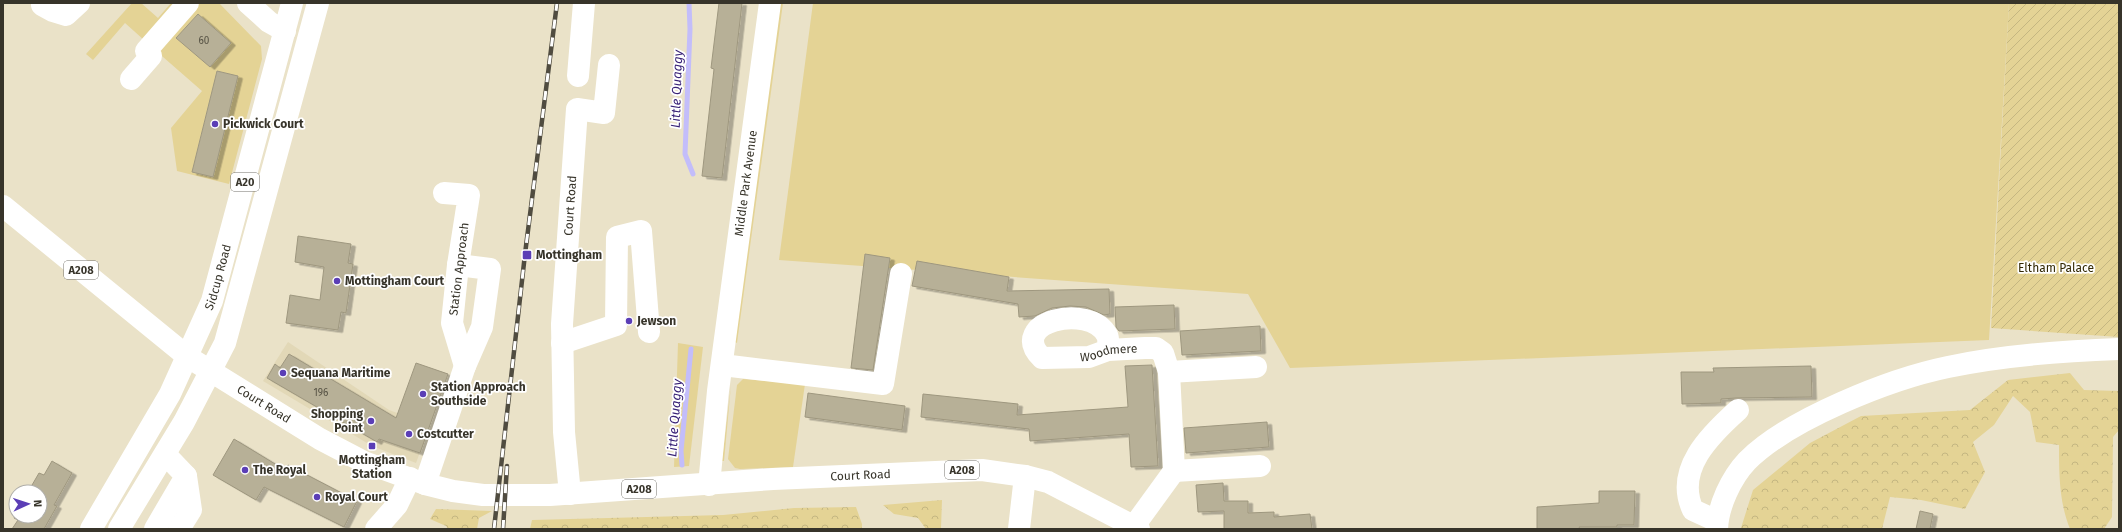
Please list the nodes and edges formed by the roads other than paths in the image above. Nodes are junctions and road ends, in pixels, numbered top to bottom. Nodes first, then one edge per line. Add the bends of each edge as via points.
1 (188, 3) edge
2 (248, 3) edge
3 (292, 3) edge
4 (318, 3) edge
5 (584, 3) edge
6 (770, 3) edge
7 (42, 5) dead end
8 (73, 9) edge
9 (285, 31) junction
10 (609, 65) dead end
11 (578, 76) dead end
12 (131, 79) dead end
13 (444, 193) dead end
14 (3, 206) edge
15 (458, 265) junction
16 (901, 274) dead end
17 (649, 332) dead end
18 (562, 343) junction
19 (2119, 349) edge
20 (1108, 350) junction
21 (188, 357) junction
22 (722, 365) junction
23 (465, 366) junction
24 (1256, 367) dead end
25 (210, 372) junction
26 (1169, 372) junction
27 (1738, 410) dead end
28 (165, 454) junction
29 (1260, 466) dead end
30 (1174, 470) junction
31 (186, 476) junction
32 (1025, 476) junction
33 (417, 481) junction
34 (709, 484) junction
35 (560, 494) junction
36 (1718, 519) edge
37 (1136, 528) edge
38 (91, 529) edge
39 (119, 529) edge
40 (155, 529) edge
41 (179, 529) edge
42 (376, 529) edge
43 (1019, 529) edge

1 - 12 main road via 146,51 151,56
2 - 9 main road
3 - 9 main road, Sidcup Road / A20
4 - 25 main road, Sidcup Road / A20 via 228,335
5 - 11 main road
6 - 22 main road, Middle Park Avenue
7 - 8 main road via 60,14
9 - 21 main road, Sidcup Road / A20 via 212,301
10 - 18 main road, Court Road via 604,113 577,109
13 - 15 main road, Station Approach via 470,195
14 - 21 main road, Court Road / A208
15 - 23 main road, Station Approach via 452,323
15 - 23 main road via 490,269 482,327
16 - 22 main road via 883,384
17 - 18 main road via 641,231 617,237 616,325
18 - 35 main road, Court Road via 564,432
19 - 36 main road via 2062,351 1992,359 1911,376 1828,410 1770,441 1746,462 1730,486
20 - 20 main road, Woodmere via 1089,357 1042,358 1036,352 1034,344 1037,330 1043,324 1079,319 1096,323 1108,336
20 - 26 main road, Woodmere via 1156,348 1163,353
21 - 25 main road, Court Road / A208
21 - 38 main road, Sidcup Road / A20 via 170,394
22 - 34 main road, Middle Park Avenue
23 - 33 main road
24 - 26 main road
25 - 28 main road, Sidcup Road / A20
25 - 33 main road, Court Road / A208 via 320,440 364,462
26 - 30 main road, Woodmere
27 - 36 main road via 1704,443 1689,479 1687,495 1693,510
28 - 31 main road
28 - 39 main road, Sidcup Road / A20
29 - 30 main road
30 - 37 main road
31 - 40 main road
31 - 41 main road via 191,510
32 - 34 main road, Court Road / A208 via 982,470
32 - 37 main road, Court Road / A208 via 1048,482
32 - 43 main road
33 - 35 main road, Court Road / A208 via 453,491 483,495
33 - 42 main road
34 - 35 main road, Court Road / A208

